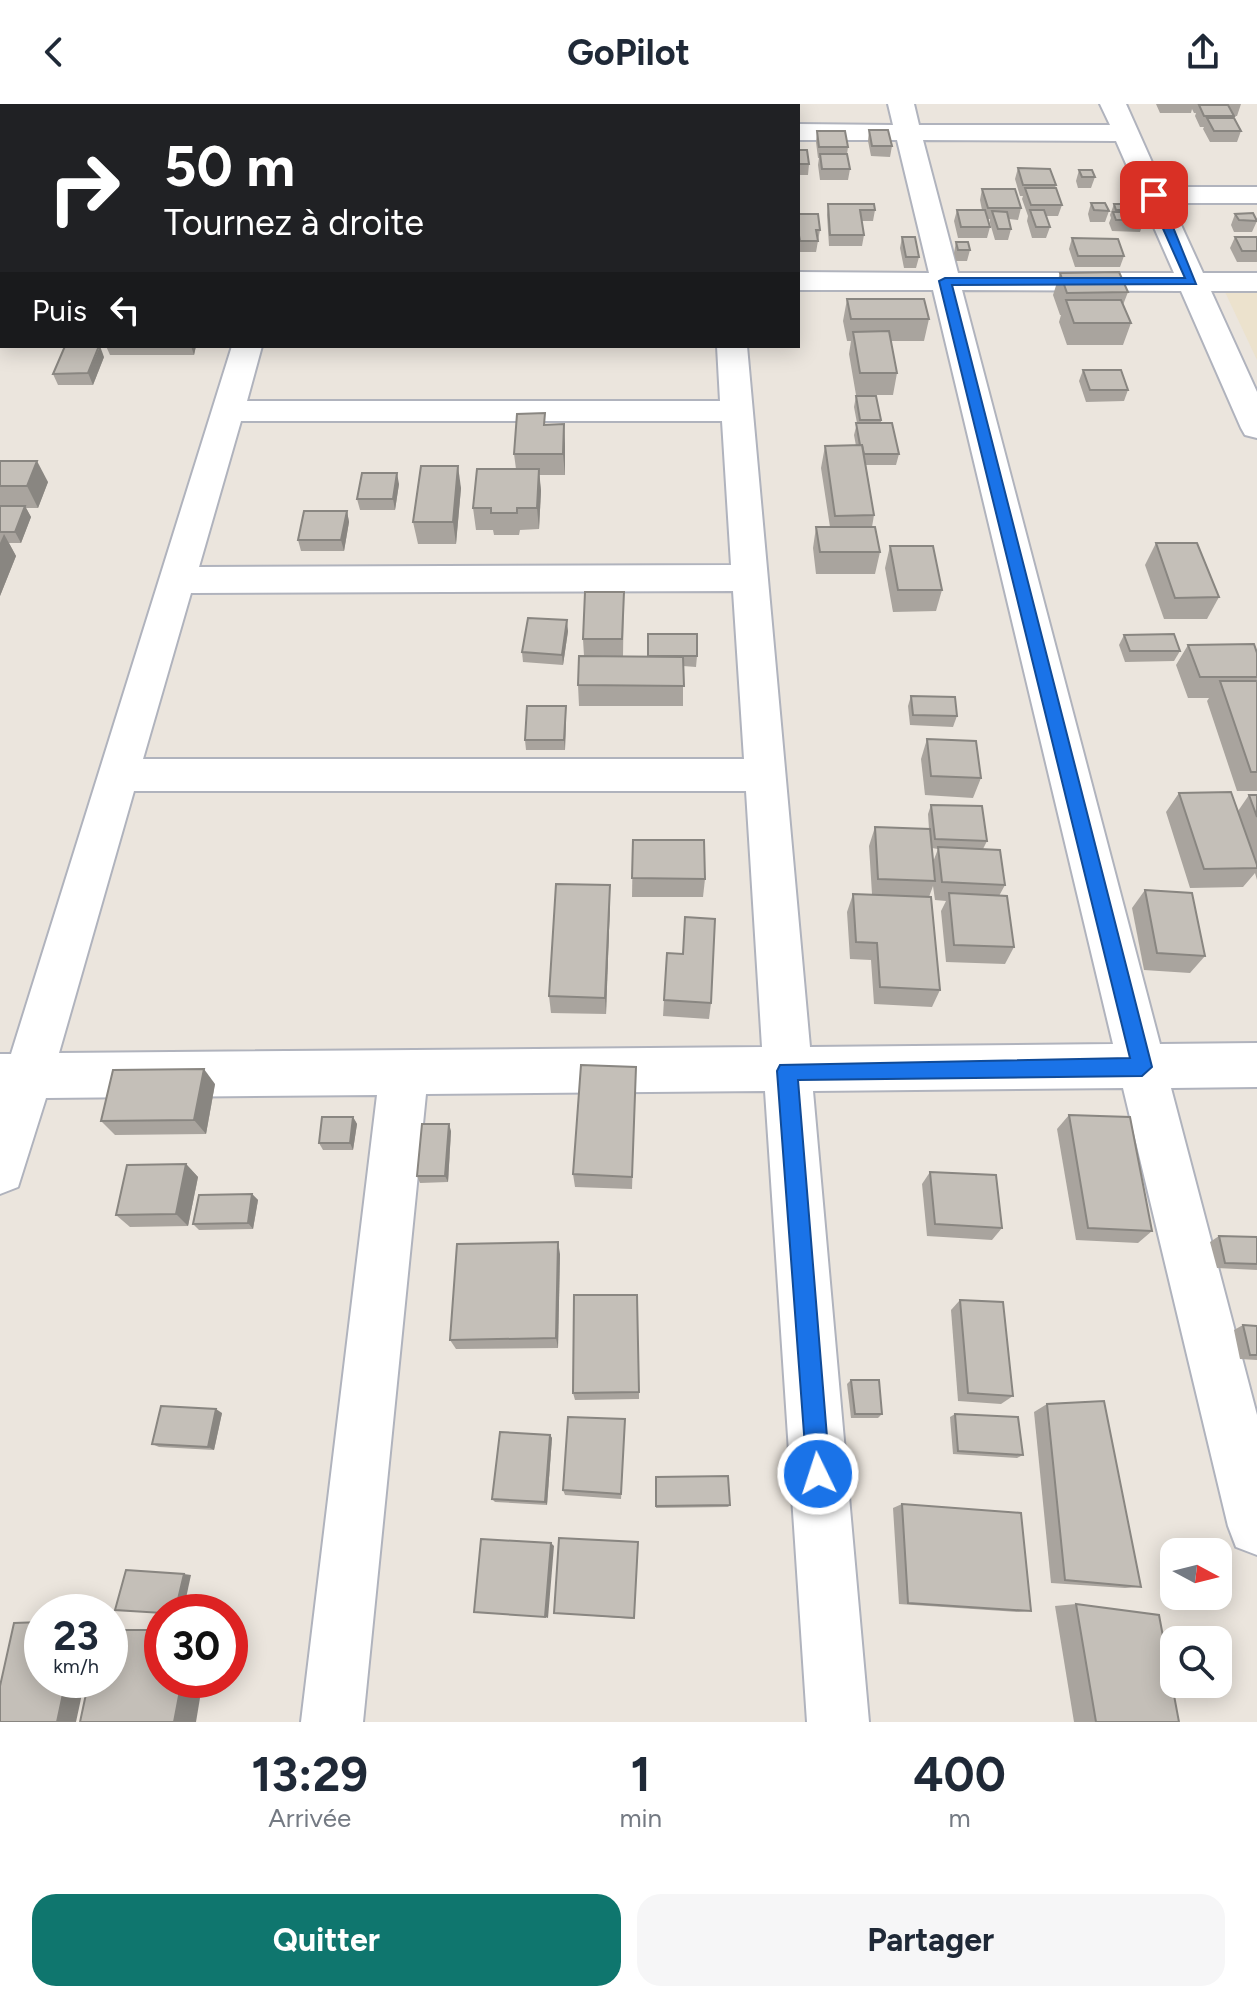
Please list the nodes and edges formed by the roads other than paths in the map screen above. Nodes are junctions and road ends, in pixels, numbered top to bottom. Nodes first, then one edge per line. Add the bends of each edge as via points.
1 (1113, 104) edge
2 (905, 118) edge
3 (800, 132) edge
4 (1126, 133) junction
5 (1154, 195) junction
6 (1257, 195) edge
7 (800, 281) edge
8 (945, 281) junction
9 (1192, 282) junction
10 (1257, 282) edge
11 (246, 348) edge
12 (732, 348) edge
13 (228, 411) junction
14 (737, 411) junction
15 (1257, 428) edge
16 (750, 578) junction
17 (177, 580) junction
18 (119, 775) junction
19 (765, 775) junction
20 (1257, 1065) edge
21 (1142, 1067) junction
22 (787, 1071) junction
23 (404, 1073) junction
24 (14, 1076) edge
25 (0, 1170) edge
26 (1257, 1526) edge
27 (332, 1722) edge
28 (838, 1722) edge

1 - 4 street
2 - 3 street
2 - 4 street
2 - 8 street
4 - 5 street
5 - 6 street
5 - 9 street
7 - 8 street
8 - 9 street
8 - 21 street
9 - 10 street
9 - 15 street
11 - 13 street
12 - 14 street
13 - 14 street
13 - 17 street
14 - 16 street
16 - 17 street
16 - 19 street
17 - 18 street
18 - 19 street
18 - 24 street
19 - 22 street
20 - 21 street
21 - 22 street
21 - 26 street
22 - 23 street
22 - 28 street
23 - 24 street
23 - 27 street
24 - 25 street

